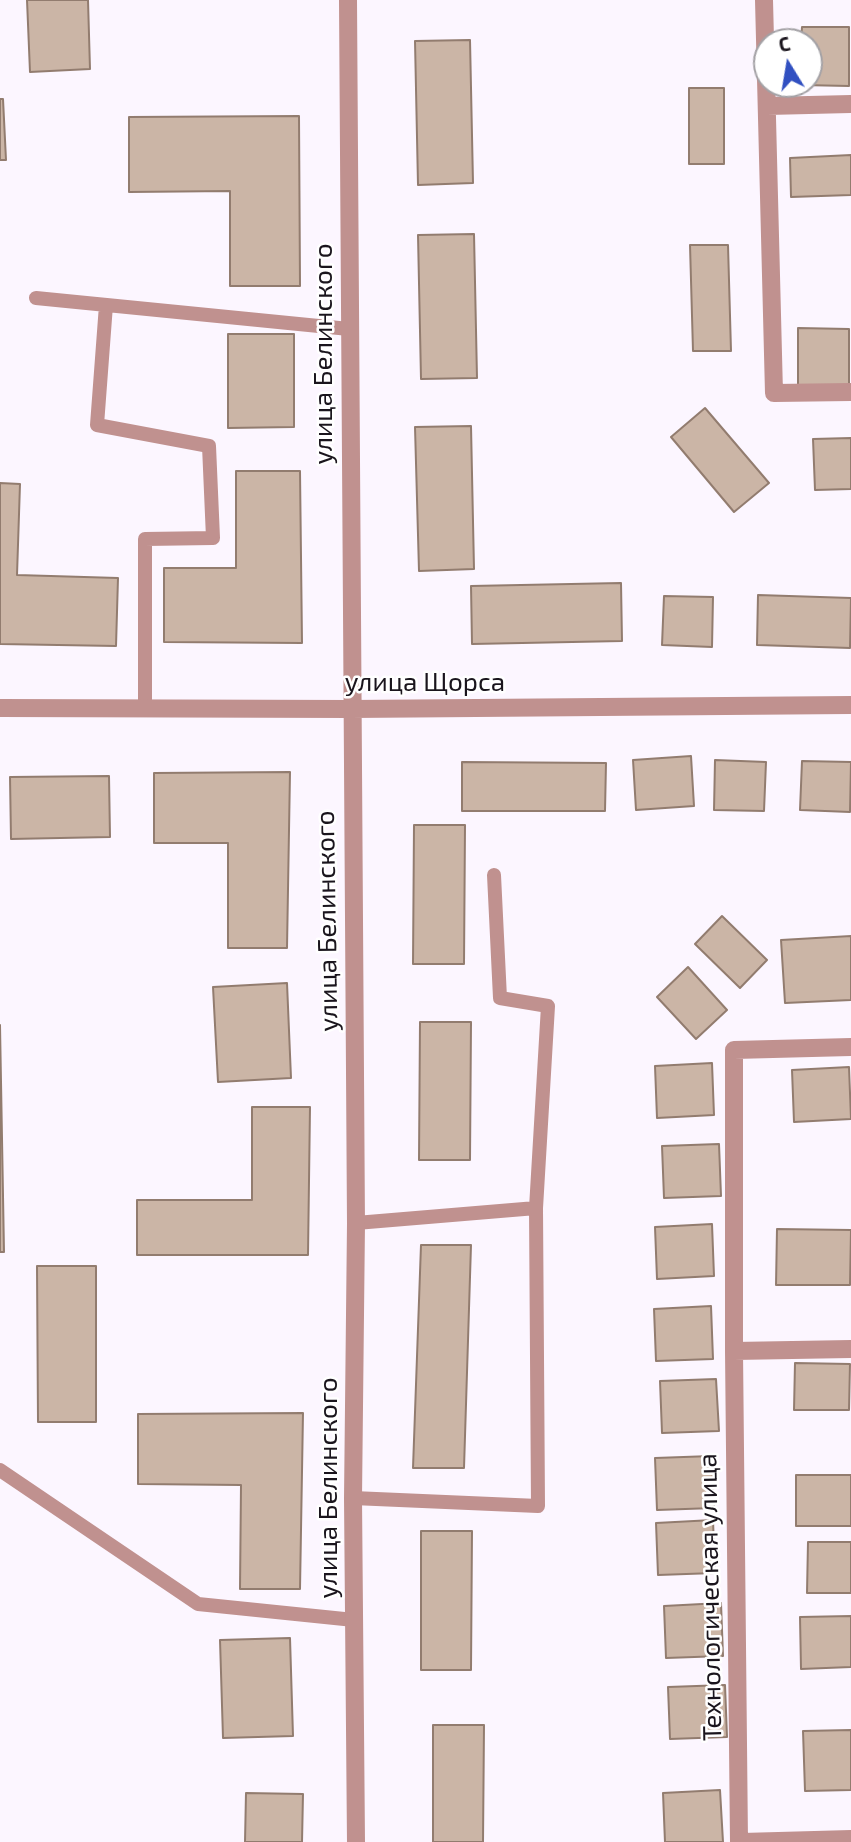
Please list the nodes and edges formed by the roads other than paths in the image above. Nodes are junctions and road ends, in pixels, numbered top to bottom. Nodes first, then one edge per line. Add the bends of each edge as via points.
1 (348, 0) edge
2 (764, 0) edge
3 (851, 104) edge
4 (767, 106) junction
5 (36, 298) dead end
6 (106, 305) junction
7 (349, 328) junction
8 (851, 393) edge
9 (851, 705) edge
10 (0, 708) edge
11 (145, 708) junction
12 (351, 709) junction
13 (494, 875) dead end
14 (851, 1047) edge
15 (536, 1208) junction
16 (356, 1223) junction
17 (851, 1349) edge
18 (734, 1351) junction
19 (0, 1470) edge
20 (353, 1498) junction
21 (354, 1620) junction
22 (851, 1839) edge
23 (356, 1842) edge
24 (741, 1842) edge

1 - 7 street, улица Белинского
2 - 4 street
3 - 4 street
4 - 8 street via 774,393
5 - 6 lane
6 - 7 lane
6 - 11 lane via 97,425 209,446 212,538 145,539
7 - 12 street, улица Белинского
9 - 12 street, улица Щорса
10 - 11 street, улица Щорса
11 - 12 street, улица Щорса
12 - 16 street, улица Белинского
13 - 15 lane via 499,998 548,1006
14 - 18 street, Технологическая улица via 734,1050
15 - 16 lane
15 - 20 lane via 538,1506
16 - 20 street, улица Белинского
17 - 18 street
18 - 24 street, Технологическая улица
19 - 21 lane via 198,1604
20 - 21 street, улица Белинского
21 - 23 street, улица Белинского
22 - 24 street, Технологическая улица

